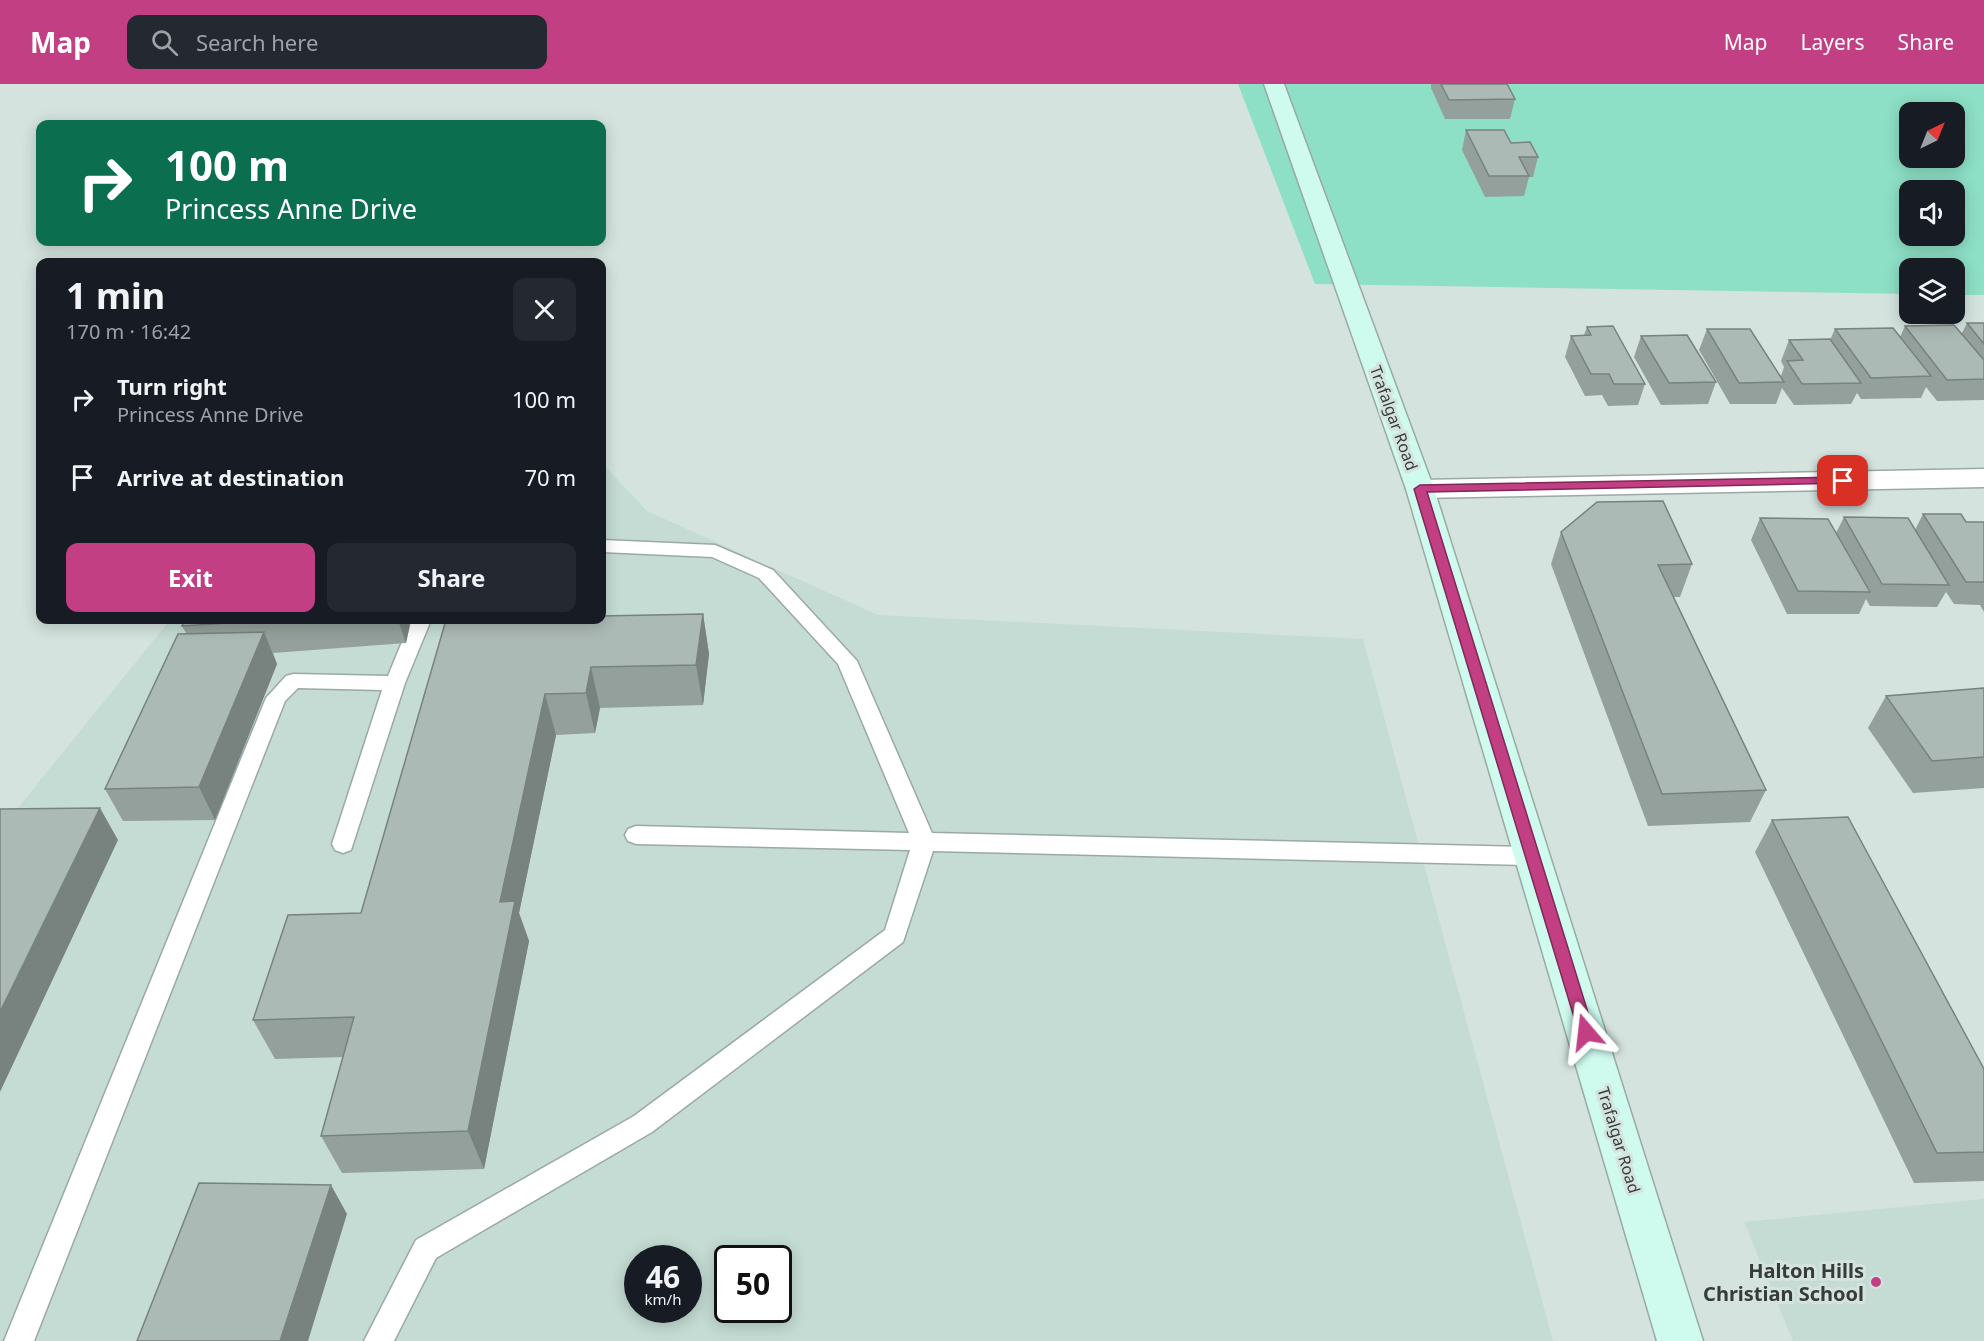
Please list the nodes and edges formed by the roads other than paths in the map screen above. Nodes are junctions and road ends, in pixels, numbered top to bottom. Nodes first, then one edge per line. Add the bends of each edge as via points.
1 (1274, 84) edge
2 (1984, 478) edge
3 (1420, 489) junction
4 (606, 546) edge
5 (420, 624) edge
6 (395, 683) junction
7 (636, 835) dead end
8 (924, 842) junction
9 (343, 844) dead end
10 (1531, 856) junction
11 (19, 1341) edge
12 (379, 1341) edge
13 (1680, 1341) edge

1 - 3 main road, Trafalgar Road
2 - 3 street
3 - 10 main road, Trafalgar Road
4 - 8 lane via 715,551 766,574 847,661
5 - 6 lane
6 - 9 lane
6 - 11 lane via 293,681 276,698
7 - 8 lane
8 - 10 lane
8 - 12 lane via 895,935 643,1124 426,1249
10 - 13 main road, Trafalgar Road

